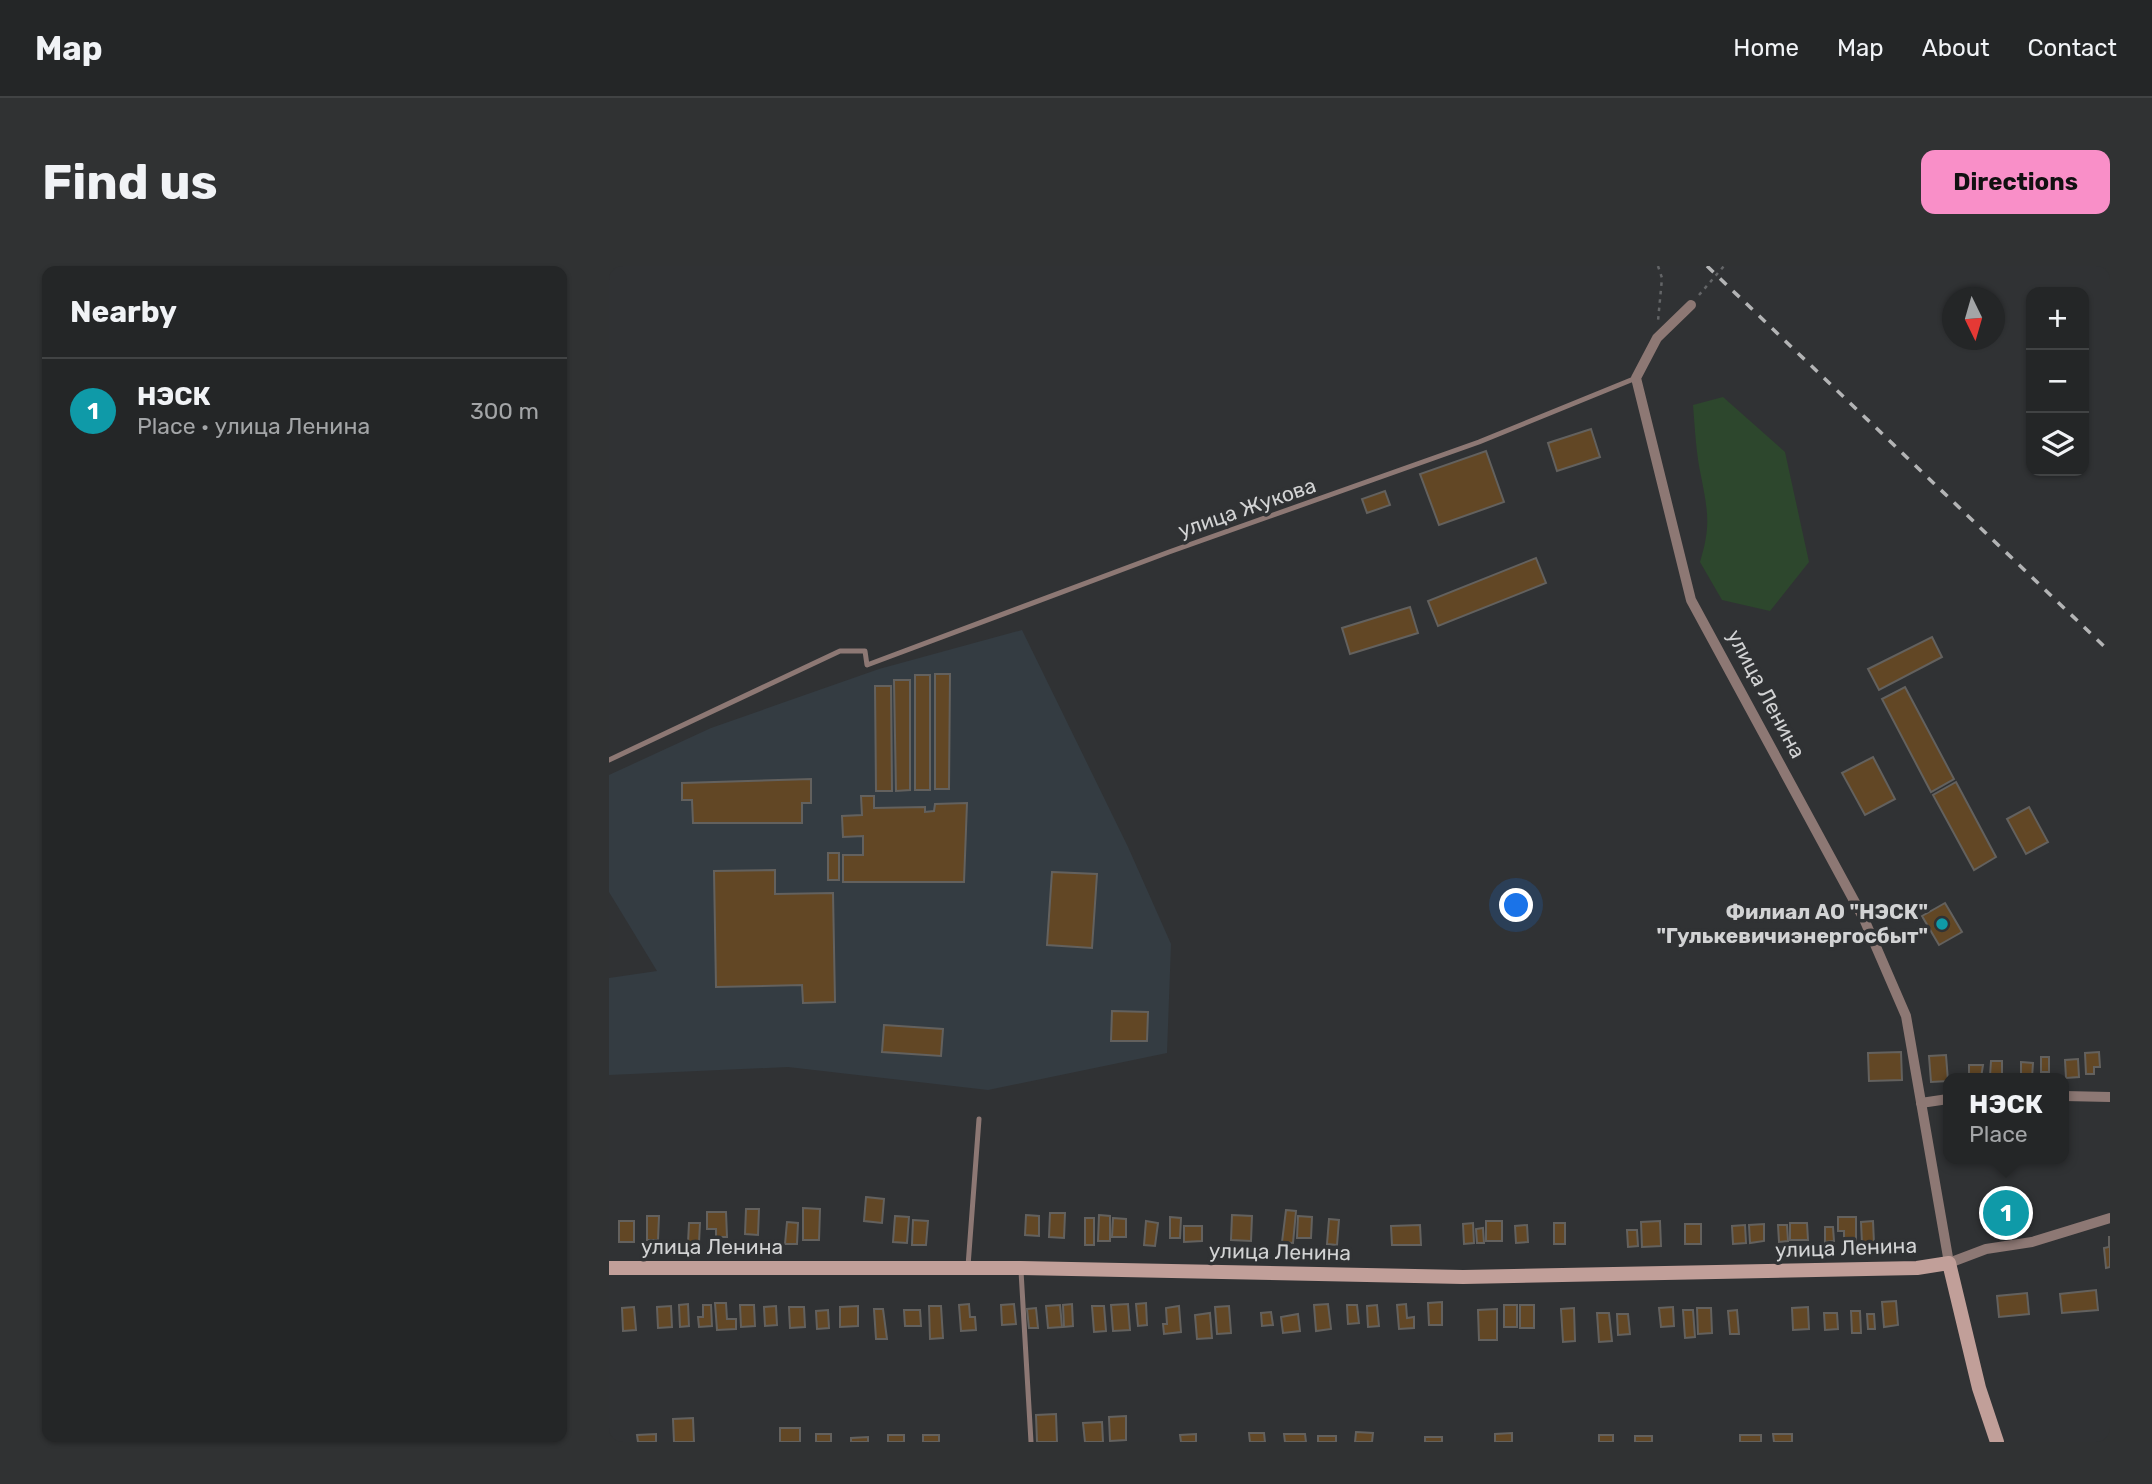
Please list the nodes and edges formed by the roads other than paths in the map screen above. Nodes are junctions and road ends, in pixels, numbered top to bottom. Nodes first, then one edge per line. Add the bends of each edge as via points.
1 (1691, 305) road end
2 (1636, 378) junction
3 (609, 760) edge
4 (2069, 1096) edge
5 (2110, 1097) edge
6 (1943, 1100) edge
7 (1921, 1103) junction
8 (979, 1119) dead end
9 (2110, 1218) edge
10 (1949, 1263) junction
11 (609, 1268) edge
12 (968, 1268) junction
13 (1021, 1268) junction
14 (1031, 1442) edge
15 (1997, 1442) edge

1 - 2 street via 1657,338
2 - 3 lane, улица Жукова via 1479,442 867,665 866,651 840,651
2 - 7 street, улица Ленина via 1691,600 1864,919 1906,1016
4 - 5 street
6 - 7 street
7 - 10 street, улица Ленина
8 - 12 lane
9 - 10 street, улица Ленина via 2032,1242 1986,1249
10 - 13 street, улица Ленина via 1917,1269 1463,1277
10 - 15 street, улица Ленина
11 - 12 street, улица Ленина
12 - 13 street, улица Ленина
13 - 14 lane

